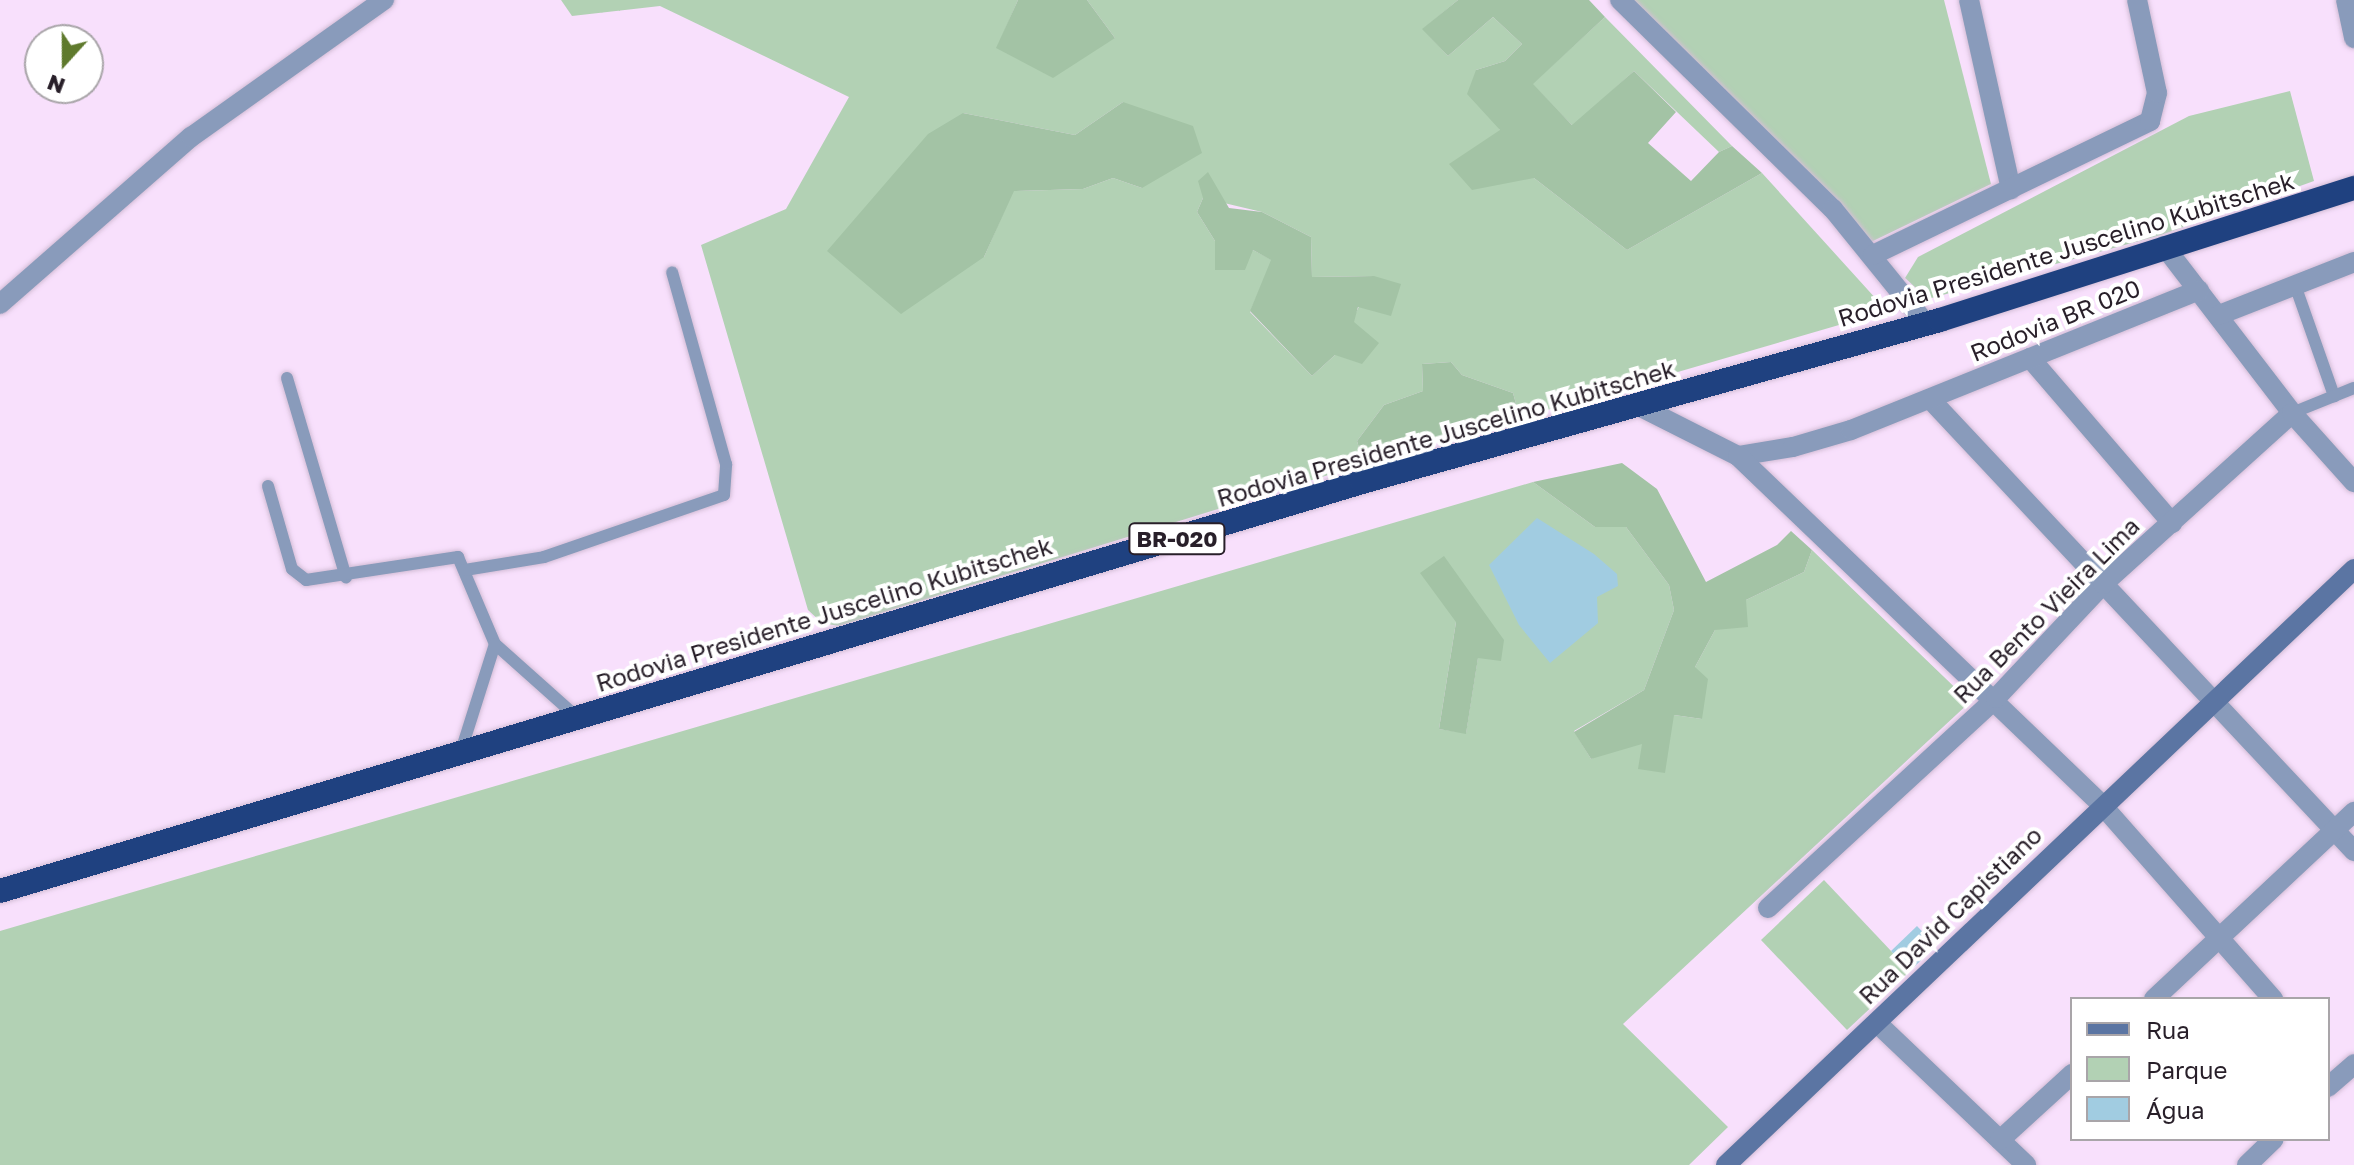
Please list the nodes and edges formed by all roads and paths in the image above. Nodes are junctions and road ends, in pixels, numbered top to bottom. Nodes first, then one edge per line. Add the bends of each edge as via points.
1 (384, 0) edge
2 (1620, 0) edge
3 (1969, 0) edge
4 (2137, 0) edge
5 (2346, 0) edge
6 (2354, 38) edge
7 (2354, 188) edge
8 (2011, 189) junction
9 (2164, 246) junction
10 (1873, 255) junction
11 (2354, 262) edge
12 (672, 272) dead end
13 (2295, 285) junction
14 (2199, 290) junction
15 (0, 304) edge
16 (2219, 315) junction
17 (1926, 324) junction
18 (2030, 358) junction
19 (287, 378) dead end
20 (2354, 388) edge
21 (2334, 396) junction
22 (1930, 399) junction
23 (1641, 407) junction
24 (2292, 413) junction
25 (1738, 456) junction
26 (2354, 482) edge
27 (268, 486) dead end
28 (2172, 523) junction
29 (2354, 569) edge
30 (465, 570) junction
31 (346, 577) junction
32 (2103, 584) junction
33 (495, 644) junction
34 (1996, 698) junction
35 (2212, 705) junction
36 (577, 717) junction
37 (461, 751) junction
38 (2102, 805) junction
39 (2354, 812) edge
40 (2334, 830) junction
41 (2354, 851) edge
42 (0, 891) edge
43 (1768, 908) dead end
44 (2218, 940) junction
45 (2156, 997) edge
46 (2271, 997) edge
47 (1877, 1023) junction
48 (2070, 1076) edge
49 (2000, 1140) junction
50 (2272, 1141) edge
51 (1726, 1165) edge
52 (2026, 1165) edge
53 (2247, 1165) edge

1 - 15 street via 191,137
2 - 10 street via 1791,166
3 - 8 street
4 - 8 street via 2157,93 2155,115 2140,128
5 - 6 street
7 - 9 highway, Rodovia Presidente Juscelino Kubitschek / BR-020
8 - 10 street
9 - 14 street
9 - 17 highway, Rodovia Presidente Juscelino Kubitschek / BR-020
10 - 17 street
11 - 13 street
12 - 30 lane via 726,464 724,495 544,557
13 - 16 street
13 - 21 lane
14 - 16 street
14 - 18 street, Rodovia BR 020
16 - 24 street
17 - 23 highway, Rodovia Presidente Juscelino Kubitschek / BR-020
18 - 22 street, Rodovia BR 020
18 - 28 street
19 - 31 lane
20 - 21 lane
21 - 24 lane
22 - 25 street, Rodovia BR 020 via 1821,441
22 - 32 street
23 - 25 street
23 - 36 highway, Rodovia Presidente Juscelino Kubitschek / BR-020 via 1377,478
24 - 26 street
24 - 28 street, Rua Bento Vieira Lima
25 - 34 street
27 - 31 lane via 292,569 314,581
28 - 32 street, Rua Bento Vieira Lima
29 - 35 street, Rua David Capistiano
30 - 31 lane via 458,557 448,554
30 - 33 lane via 480,619
32 - 34 street, Rua Bento Vieira Lima
32 - 35 street
33 - 36 lane
33 - 37 lane
34 - 38 street
34 - 43 street, Rua Bento Vieira Lima
35 - 38 street, Rua David Capistiano
35 - 40 street
36 - 37 highway, Rodovia Presidente Juscelino Kubitschek / BR-020
37 - 42 highway, Rodovia Presidente Juscelino Kubitschek / BR-020
38 - 44 street
38 - 47 street, Rua David Capistiano
39 - 40 street
40 - 41 street
40 - 44 street
44 - 45 street
44 - 46 street
47 - 49 street
47 - 51 street, Rua David Capistiano
48 - 49 street
49 - 52 street
50 - 53 street

